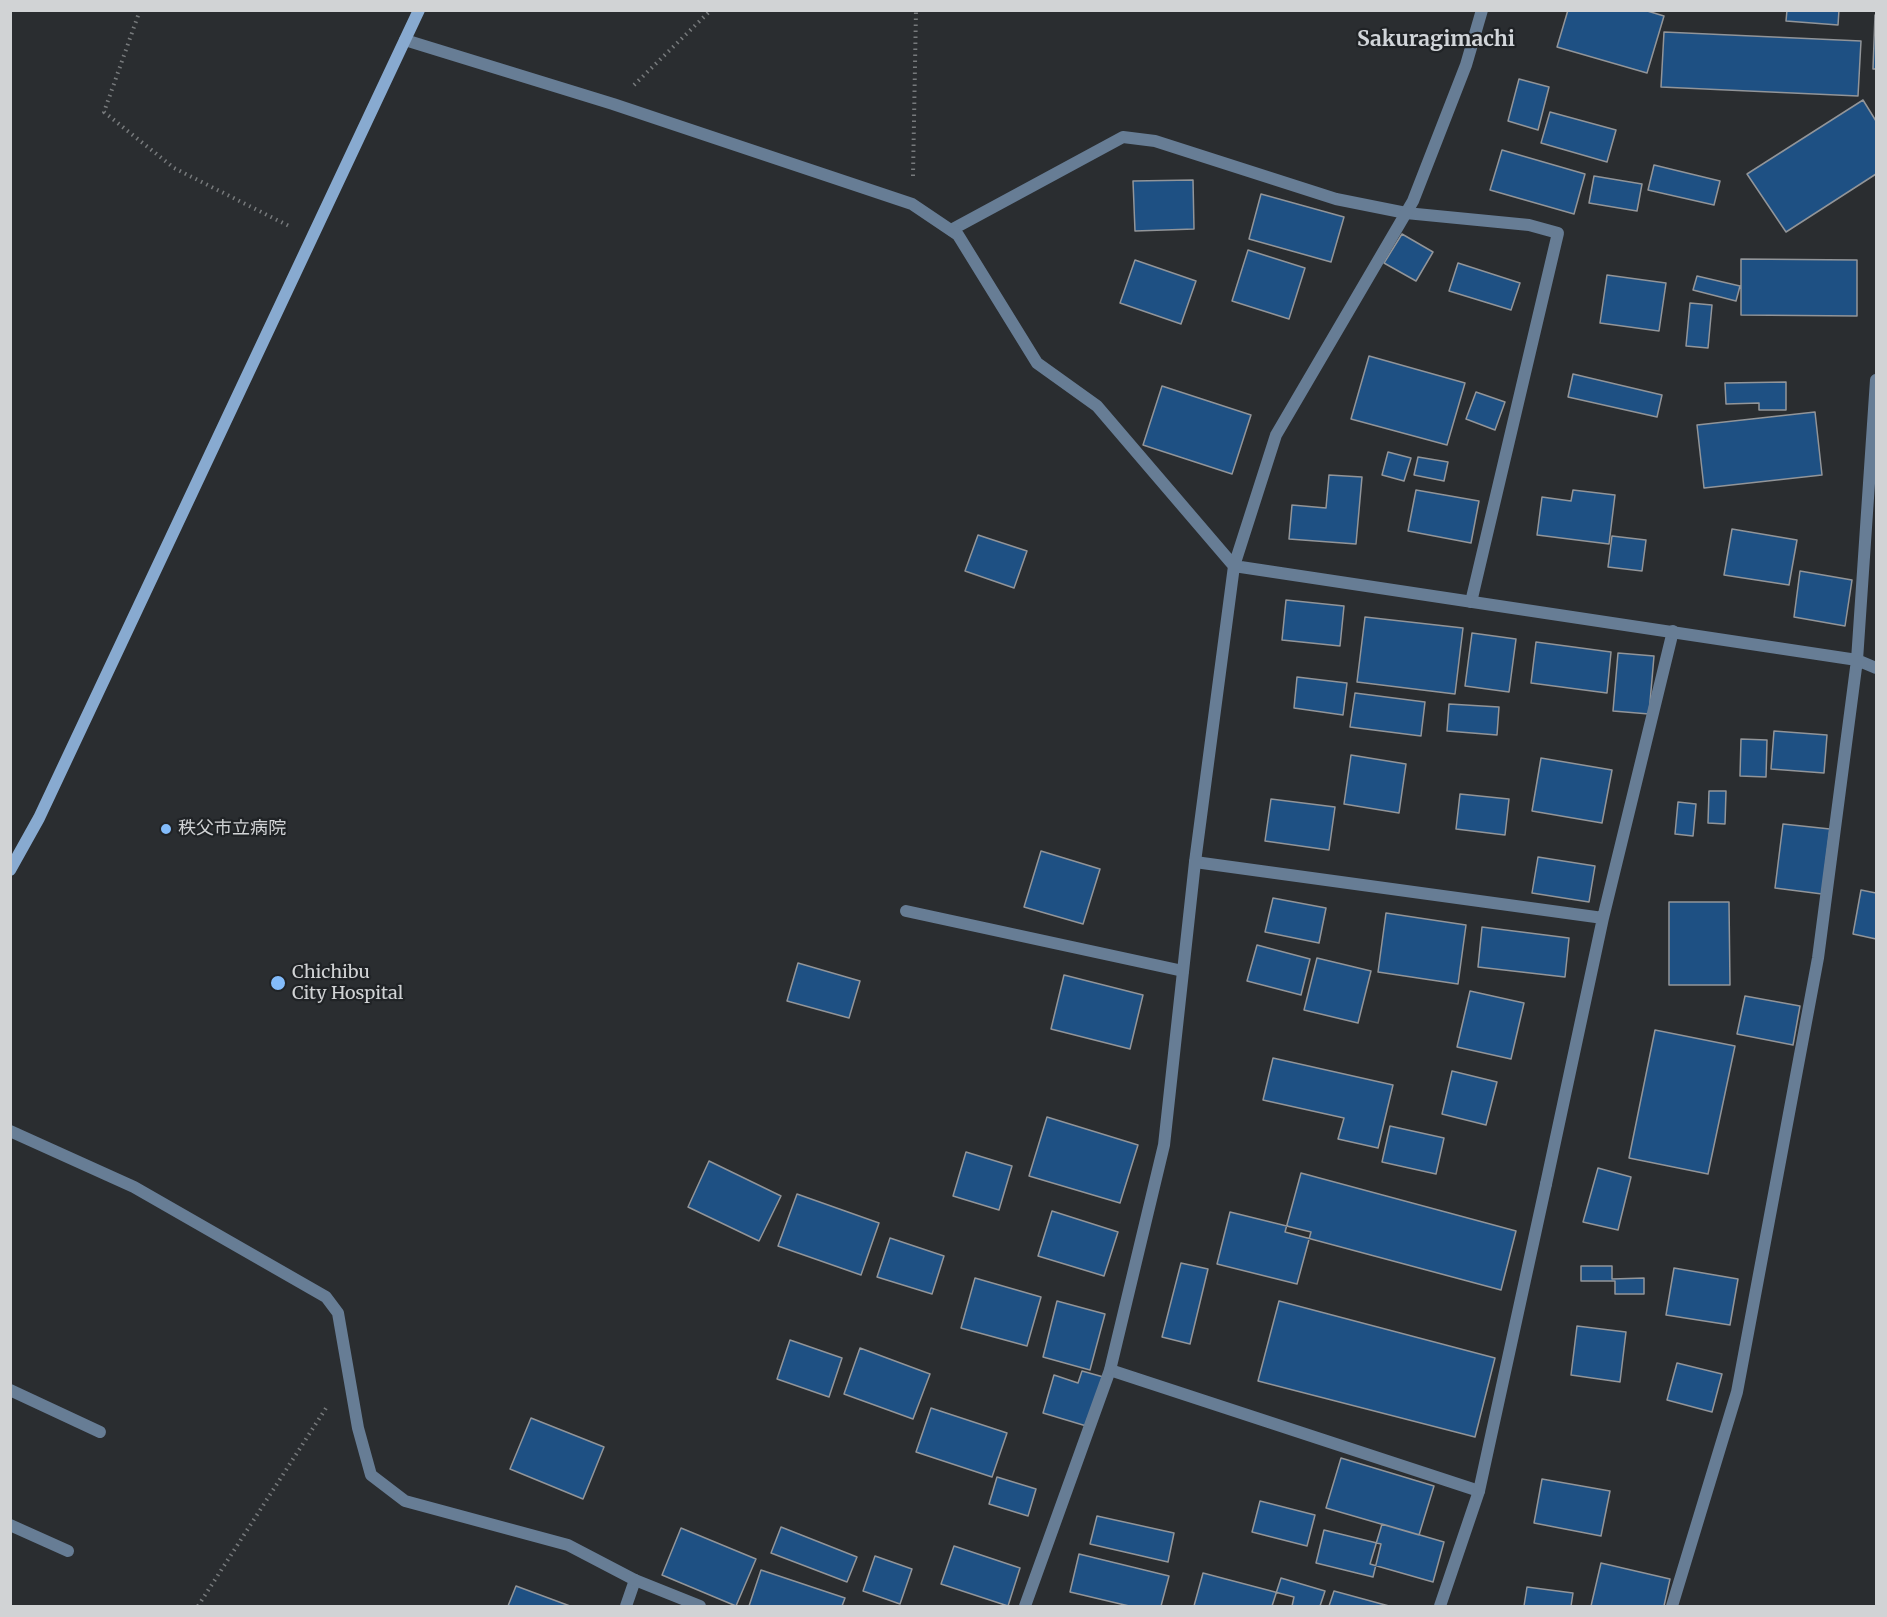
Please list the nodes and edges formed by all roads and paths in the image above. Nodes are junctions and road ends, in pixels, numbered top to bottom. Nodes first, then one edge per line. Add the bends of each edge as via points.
1 (140, 10) edge
2 (419, 10) edge
3 (711, 10) edge
4 (916, 10) edge
5 (1482, 10) edge
6 (405, 40) junction
7 (613, 104) junction
8 (912, 204) junction
9 (1406, 213) junction
10 (951, 230) junction
11 (312, 237) junction
12 (1876, 381) edge
13 (1234, 566) junction
14 (1471, 602) junction
15 (1672, 631) junction
16 (1857, 660) junction
17 (1876, 668) edge
18 (1195, 862) junction
19 (10, 870) edge
20 (906, 911) dead end
21 (1603, 918) junction
22 (1183, 970) junction
23 (10, 1131) edge
24 (1110, 1370) junction
25 (349, 1375) junction
26 (10, 1390) edge
27 (100, 1432) dead end
28 (1479, 1491) junction
29 (10, 1524) edge
30 (68, 1551) dead end
31 (635, 1580) junction
32 (198, 1606) edge
33 (626, 1606) edge
34 (700, 1606) edge
35 (1025, 1606) edge
36 (1440, 1606) edge
37 (1672, 1606) edge

1 - 11 path via 104,112 174,168
2 - 6 street
3 - 7 path
4 - 8 path
5 - 9 street via 1466,65
6 - 7 street
6 - 11 street
7 - 8 street
8 - 10 street
9 - 10 street via 1336,200 1155,141 1124,137
9 - 13 street via 1276,435
9 - 14 street via 1529,225 1558,233
10 - 13 street via 958,235 1037,363 1097,406
11 - 19 street via 39,818
12 - 16 street
13 - 14 street
13 - 18 street
14 - 15 street
15 - 16 street
15 - 21 street
16 - 17 street
16 - 37 street via 1818,958 1737,1392
18 - 21 street
18 - 22 street
20 - 22 street
21 - 28 street
22 - 24 street via 1164,1145
23 - 25 street via 134,1186 326,1297 338,1313
24 - 28 street
24 - 35 street
25 - 31 street via 371,1475 405,1500 568,1545
25 - 32 path
26 - 27 street
28 - 36 street
29 - 30 street
31 - 33 street
31 - 34 street

